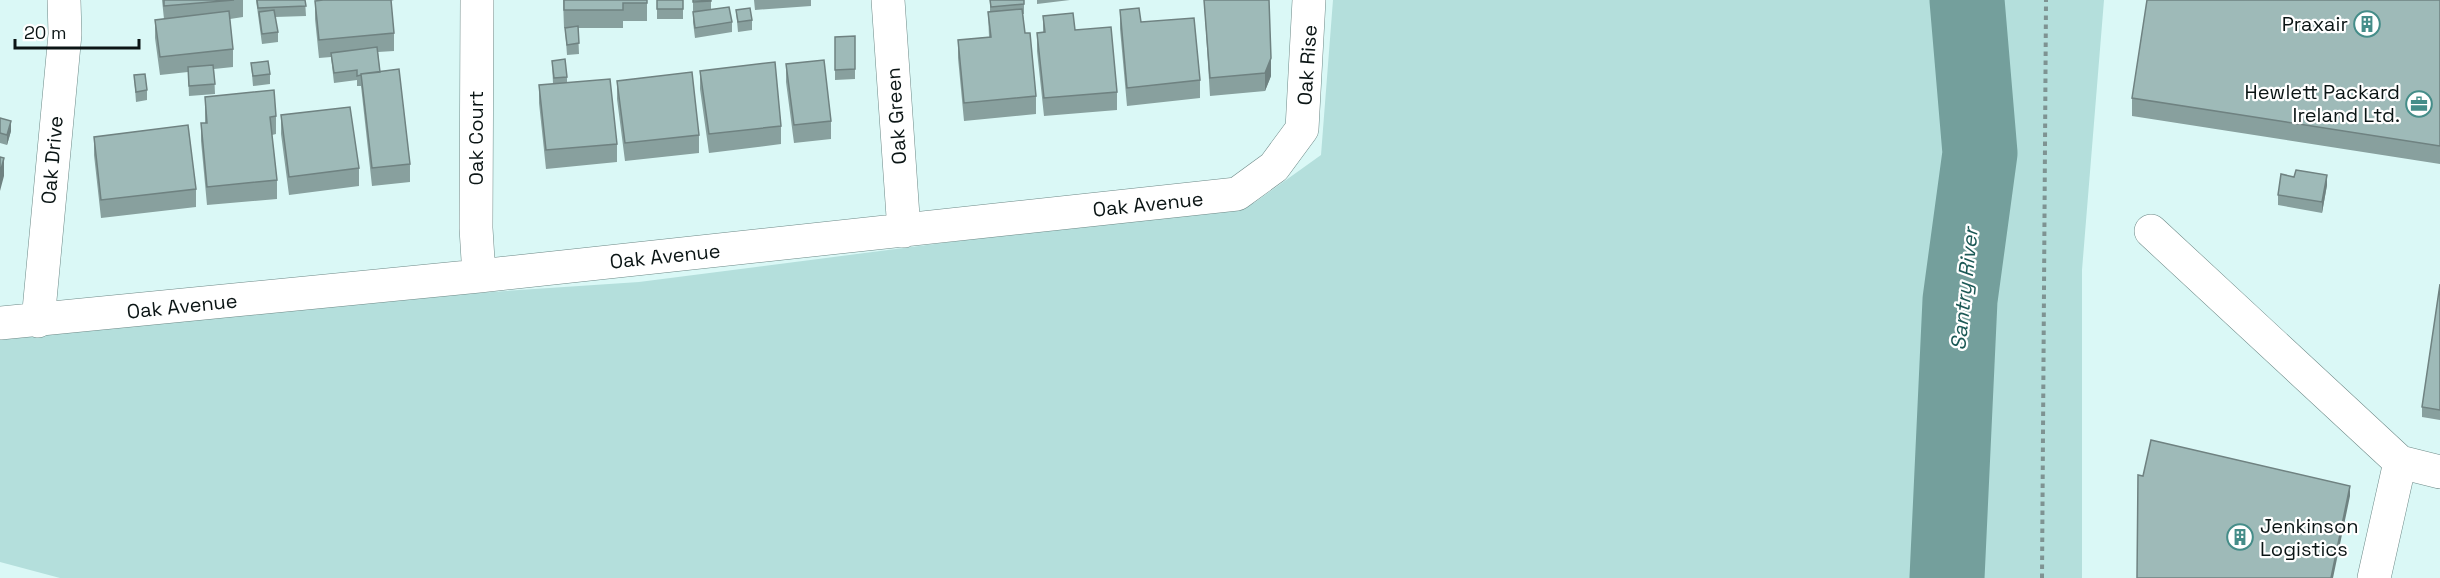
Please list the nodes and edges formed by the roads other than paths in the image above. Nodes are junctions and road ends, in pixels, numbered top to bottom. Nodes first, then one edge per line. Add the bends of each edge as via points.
1 (64, 0) edge
2 (477, 0) edge
3 (888, 0) edge
4 (1309, 0) edge
5 (1302, 129) joint
6 (904, 231) junction
7 (2151, 231) dead end
8 (479, 276) junction
9 (38, 321) junction
10 (0, 323) edge
11 (2400, 462) junction
12 (2440, 472) edge
13 (2374, 578) edge

1 - 9 street, Oak Drive
2 - 8 street, Oak Court
3 - 6 street, Oak Green
4 - 5 street, Oak Rise
5 - 6 street, Oak Avenue via 1274,166 1236,195
6 - 8 street, Oak Avenue
7 - 11 street
8 - 9 street, Oak Avenue
9 - 10 street, Oak Avenue
11 - 12 street
11 - 13 street

